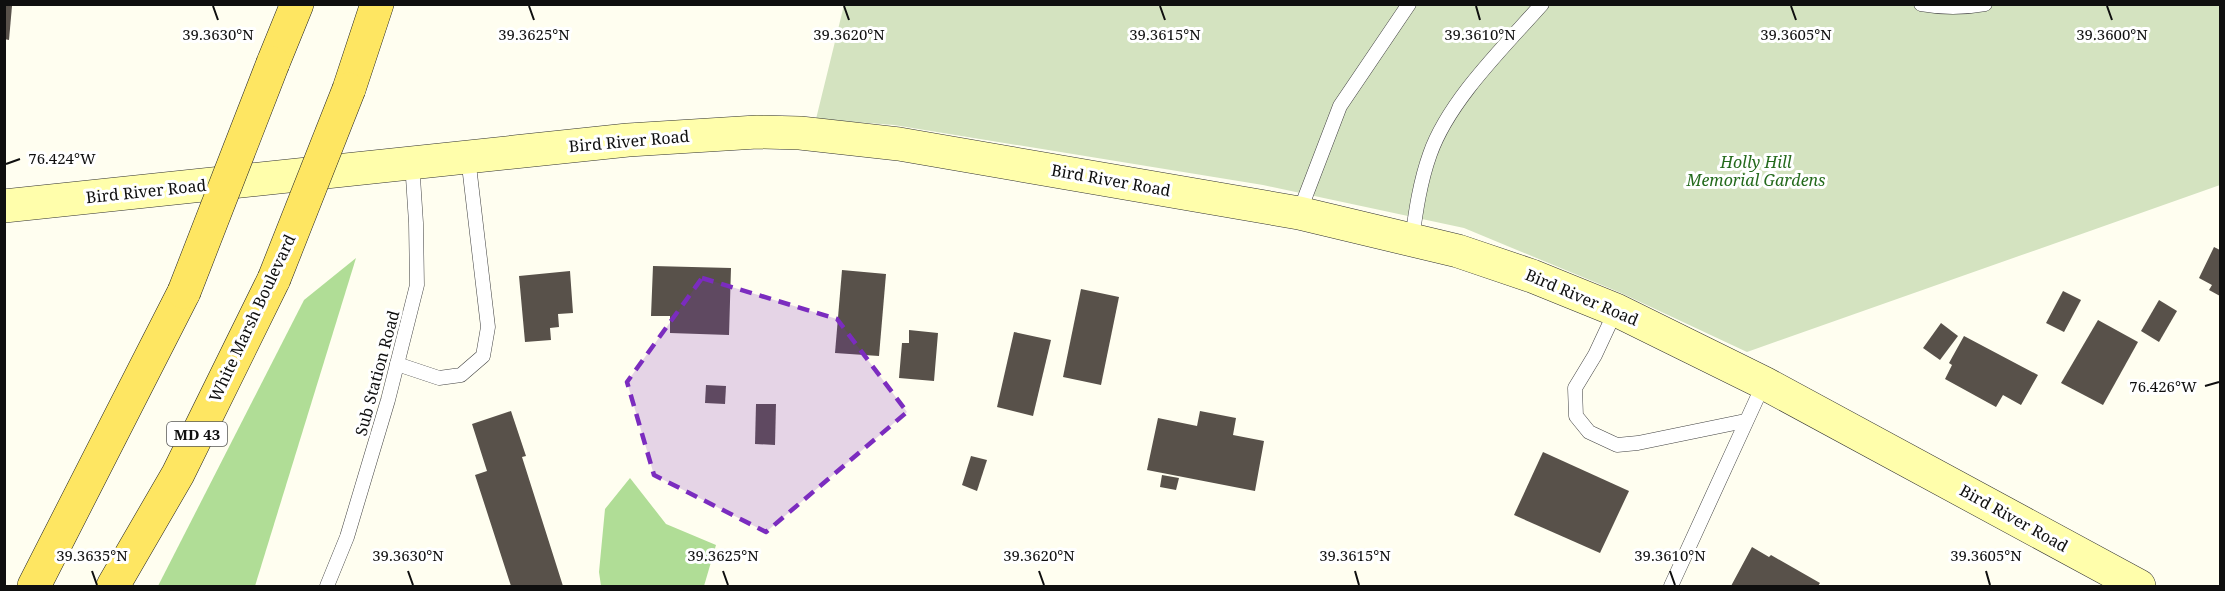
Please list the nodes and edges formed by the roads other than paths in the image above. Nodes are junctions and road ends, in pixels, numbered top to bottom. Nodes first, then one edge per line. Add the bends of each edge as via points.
1 (297, 4) edge
2 (377, 4) edge
3 (1409, 4) edge
4 (1542, 4) edge
5 (1921, 4) edge
6 (1985, 4) edge
7 (468, 157) junction
8 (412, 162) junction
9 (4, 206) edge
10 (1299, 213) junction
11 (1412, 239) junction
12 (1616, 309) junction
13 (397, 364) junction
14 (1764, 383) junction
15 (1745, 421) junction
16 (34, 586) edge
17 (113, 586) edge
18 (327, 586) edge
19 (1671, 586) edge
20 (2139, 586) edge

1 - 16 main road, bridge via 184,292
2 - 17 main road, White Marsh Boulevard / MD 43, bridge via 349,89 274,279 178,474
3 - 10 lane via 1340,106
4 - 11 lane via 1448,117 1430,153 1419,189
5 - 6 lane via 1965,8
7 - 8 street, Bird River Road
7 - 10 street, Bird River Road via 705,134 800,133 899,144
7 - 13 lane via 488,327 483,356 461,375 439,378
8 - 9 street, Bird River Road
8 - 13 lane, Sub Station Road via 417,285
10 - 11 street, Bird River Road
11 - 12 street, Bird River Road via 1497,263
12 - 14 street, Bird River Road
12 - 15 lane via 1575,388 1576,416 1589,432 1617,445
13 - 18 lane, Sub Station Road via 347,537
14 - 15 lane
14 - 20 street, Bird River Road
15 - 19 lane

